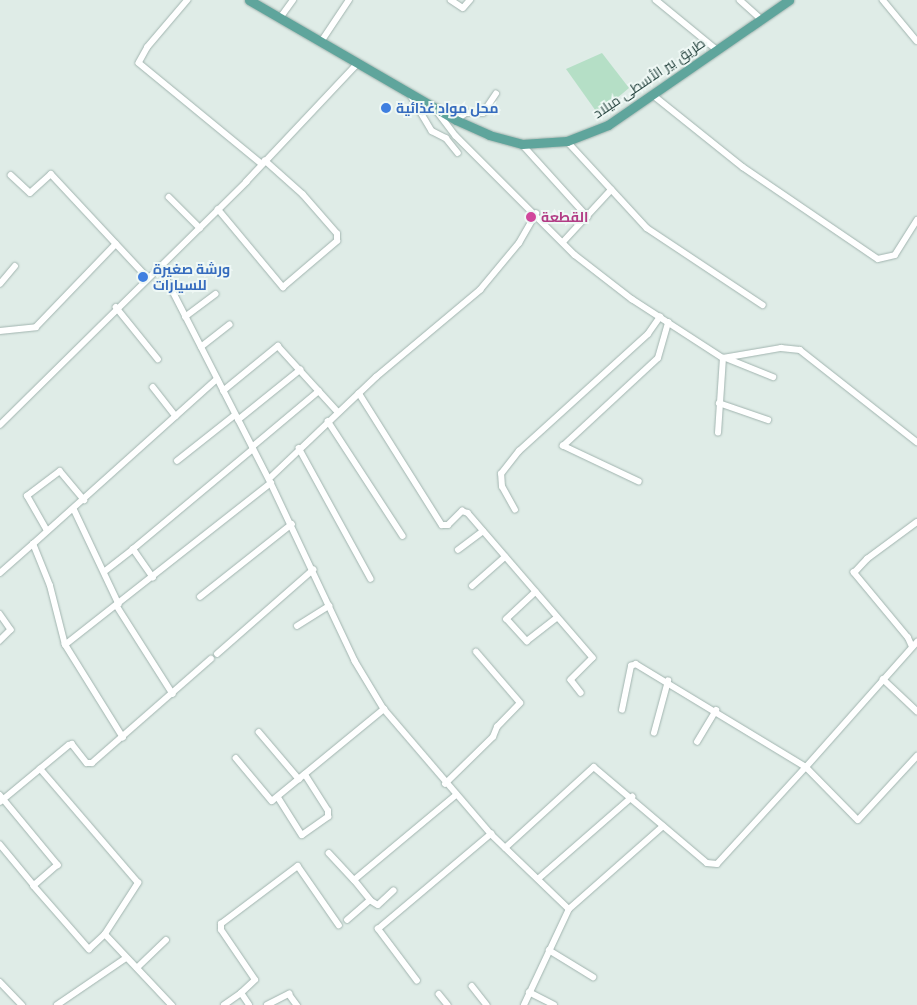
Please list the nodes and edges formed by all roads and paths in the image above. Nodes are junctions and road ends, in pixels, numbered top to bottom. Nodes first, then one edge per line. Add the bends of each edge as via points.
1 (188, 0) edge
2 (249, 0) edge
3 (293, 0) edge
4 (348, 0) edge
5 (451, 0) edge
6 (470, 0) edge
7 (656, 0) edge
8 (740, 0) edge
9 (788, 0) edge
10 (882, 0) edge
11 (280, 18) junction
12 (761, 19) junction
13 (917, 41) edge
14 (321, 42) junction
15 (718, 50) junction
16 (358, 63) junction
17 (408, 92) junction
18 (496, 94) dead end
19 (652, 95) junction
20 (434, 107) junction
21 (456, 120) junction
22 (567, 141) junction
23 (522, 144) junction
24 (458, 153) dead end
25 (264, 162) junction
26 (11, 175) dead end
27 (611, 190) junction
28 (169, 197) dead end
29 (218, 209) junction
30 (536, 214) junction
31 (588, 217) junction
32 (917, 220) edge
33 (200, 228) junction
34 (563, 242) junction
35 (116, 244) junction
36 (14, 266) dead end
37 (160, 266) junction
38 (147, 277) junction
39 (0, 284) edge
40 (215, 294) dead end
41 (763, 305) dead end
42 (116, 307) junction
43 (185, 317) junction
44 (660, 317) junction
45 (668, 322) junction
46 (229, 325) dead end
47 (0, 331) edge
48 (201, 347) junction
49 (724, 358) junction
50 (158, 359) dead end
51 (300, 370) junction
52 (773, 377) dead end
53 (217, 379) junction
54 (153, 387) dead end
55 (223, 391) junction
56 (319, 391) junction
57 (359, 393) junction
58 (719, 403) junction
59 (338, 412) junction
60 (176, 416) junction
61 (237, 418) junction
62 (768, 420) dead end
63 (328, 421) junction
64 (0, 425) edge
65 (718, 433) dead end
66 (917, 442) edge
67 (253, 448) junction
68 (299, 448) junction
69 (177, 461) dead end
70 (270, 481) junction
71 (639, 482) dead end
72 (84, 500) junction
73 (74, 508) junction
74 (515, 510) dead end
75 (917, 522) edge
76 (292, 524) junction
77 (47, 531) junction
78 (482, 531) junction
79 (403, 536) dead end
80 (33, 544) junction
81 (133, 549) junction
82 (458, 550) dead end
83 (505, 557) junction
84 (313, 570) junction
85 (104, 572) junction
86 (0, 573) edge
87 (153, 578) junction
88 (371, 579) dead end
89 (472, 586) dead end
90 (536, 592) junction
91 (200, 597) dead end
92 (118, 605) junction
93 (329, 606) junction
94 (0, 614) edge
95 (556, 618) junction
96 (297, 626) dead end
97 (0, 641) edge
98 (65, 645) junction
99 (915, 645) edge
100 (476, 652) dead end
101 (216, 654) dead end
102 (211, 659) dead end
103 (883, 679) junction
104 (668, 681) junction
105 (581, 693) dead end
106 (173, 694) junction
107 (384, 709) junction
108 (622, 710) dead end
109 (716, 710) junction
110 (917, 710) edge
111 (259, 732) dead end
112 (654, 733) dead end
113 (123, 738) junction
114 (697, 742) dead end
115 (917, 756) edge
116 (236, 758) dead end
117 (806, 767) junction
118 (40, 769) junction
119 (305, 775) junction
120 (299, 779) junction
121 (445, 784) junction
122 (456, 796) junction
123 (278, 797) junction
124 (632, 797) junction
125 (1, 799) edge
126 (663, 826) junction
127 (491, 834) junction
128 (0, 845) edge
129 (505, 848) junction
130 (329, 853) dead end
131 (354, 880) junction
132 (538, 880) junction
133 (34, 886) junction
134 (394, 891) dead end
135 (370, 900) junction
136 (569, 908) junction
137 (347, 920) dead end
138 (339, 925) dead end
139 (106, 934) junction
140 (166, 940) dead end
141 (550, 950) junction
142 (126, 958) junction
143 (136, 968) junction
144 (593, 977) dead end
145 (417, 981) dead end
146 (0, 982) edge
147 (472, 986) dead end
148 (529, 992) junction
149 (240, 993) junction
150 (440, 994) dead end
151 (22, 1005) edge
152 (57, 1005) edge
153 (172, 1005) edge
154 (224, 1005) edge
155 (249, 1005) edge
156 (267, 1005) edge
157 (297, 1005) edge
158 (448, 1005) edge
159 (487, 1005) edge
160 (524, 1005) edge
161 (554, 1005) edge

1 - 25 street via 139,63
2 - 11 main road, طريق بير الأسطى ميلاد
3 - 11 street
4 - 14 street
5 - 6 street via 463,8
7 - 15 street
8 - 12 street
9 - 12 main road, طريق بير الأسطى ميلاد
10 - 13 street
11 - 14 main road, طريق بير الأسطى ميلاد
12 - 15 main road, طريق بير الأسطى ميلاد
14 - 16 main road, طريق بير الأسطى ميلاد
15 - 19 main road, طريق بير الأسطى ميلاد
16 - 17 main road, طريق بير الأسطى ميلاد
16 - 25 street
17 - 20 main road, طريق بير الأسطى ميلاد
17 - 24 street via 432,131 446,138
18 - 21 street via 483,113 466,113
19 - 22 main road, طريق بير الأسطى ميلاد via 608,124
19 - 32 street via 743,167 878,259 894,255
20 - 21 main road, طريق بير الأسطى ميلاد
20 - 30 street via 456,136
21 - 23 main road, طريق بير الأسطى ميلاد via 489,136
22 - 23 main road, طريق بير الأسطى ميلاد
22 - 27 street
23 - 31 street
25 - 29 street
25 - 29 street via 303,195 338,236 337,241 286,286 280,286
26 - 35 street via 30,193 51,174
27 - 31 street
27 - 41 street via 648,228
28 - 33 street
29 - 33 street
30 - 34 street
30 - 57 street via 520,243 480,290
31 - 34 street
33 - 37 street
34 - 44 street via 606,282
35 - 38 street
35 - 47 street via 36,328
36 - 39 street
37 - 38 street
37 - 43 street
38 - 42 street
40 - 43 street
42 - 50 street
42 - 64 street
43 - 48 street
44 - 45 street
44 - 74 street via 648,334 519,451 501,474 502,487
45 - 49 street
45 - 71 street via 658,358 563,446
46 - 48 street
48 - 53 street
49 - 52 street
49 - 58 street
49 - 66 street via 795,348
51 - 55 street via 278,346
51 - 56 street
51 - 61 street
53 - 55 street
53 - 60 street
54 - 60 street
55 - 61 street
56 - 59 street
56 - 67 street
57 - 59 street
57 - 78 street via 442,525 448,525 464,510
58 - 62 street
58 - 65 street
59 - 63 street
60 - 72 street
61 - 67 street
61 - 69 street
63 - 68 street
63 - 79 street
67 - 70 street
67 - 81 street
68 - 70 street
68 - 88 street
70 - 76 street
70 - 87 street
72 - 73 street
72 - 77 street via 60,471 27,496
73 - 77 street
73 - 85 street
75 - 99 street via 867,559 854,573
76 - 84 street
76 - 91 street
77 - 80 street
78 - 82 street
78 - 83 street
80 - 86 street
80 - 98 street via 50,586
81 - 85 street
81 - 87 street
83 - 89 street
83 - 90 street
84 - 93 street
84 - 101 street
85 - 92 street
87 - 92 street
90 - 95 street
90 - 95 street via 507,619 528,641
92 - 98 street
92 - 106 street
93 - 96 street
93 - 107 street via 355,661
94 - 97 street via 11,630
95 - 105 street via 593,659 571,680
98 - 113 street
99 - 103 street
100 - 121 street via 520,703 497,727 493,737
102 - 106 street
103 - 110 street
103 - 117 street
104 - 108 street via 633,664
104 - 109 street
104 - 112 street
106 - 113 street
107 - 119 street
107 - 121 street
109 - 114 street
109 - 117 street
111 - 120 street
113 - 118 street via 92,763 87,762 72,744
115 - 117 street via 858,820
116 - 123 street via 270,800
117 - 126 street via 717,864 707,863
118 - 125 street
118 - 139 street via 137,879 136,891
119 - 120 street
119 - 123 street via 328,817 302,835
120 - 123 street
121 - 122 street
122 - 127 street
122 - 131 street
124 - 126 street
124 - 129 street via 594,767
124 - 132 street
125 - 133 street via 59,863
126 - 136 street
127 - 129 street
127 - 145 street via 378,929
128 - 133 street
129 - 132 street
130 - 131 street
131 - 135 street
132 - 136 street
133 - 139 street via 86,949
134 - 135 street via 377,905
135 - 137 street
136 - 141 street
138 - 149 street via 301,867 297,867 220,926 255,980
139 - 142 street
140 - 143 street
141 - 144 street
141 - 148 street
142 - 143 street
142 - 152 street
143 - 153 street
146 - 151 street
147 - 159 street
148 - 160 street
148 - 161 street
149 - 154 street
149 - 155 street
150 - 158 street
156 - 157 street via 289,994

